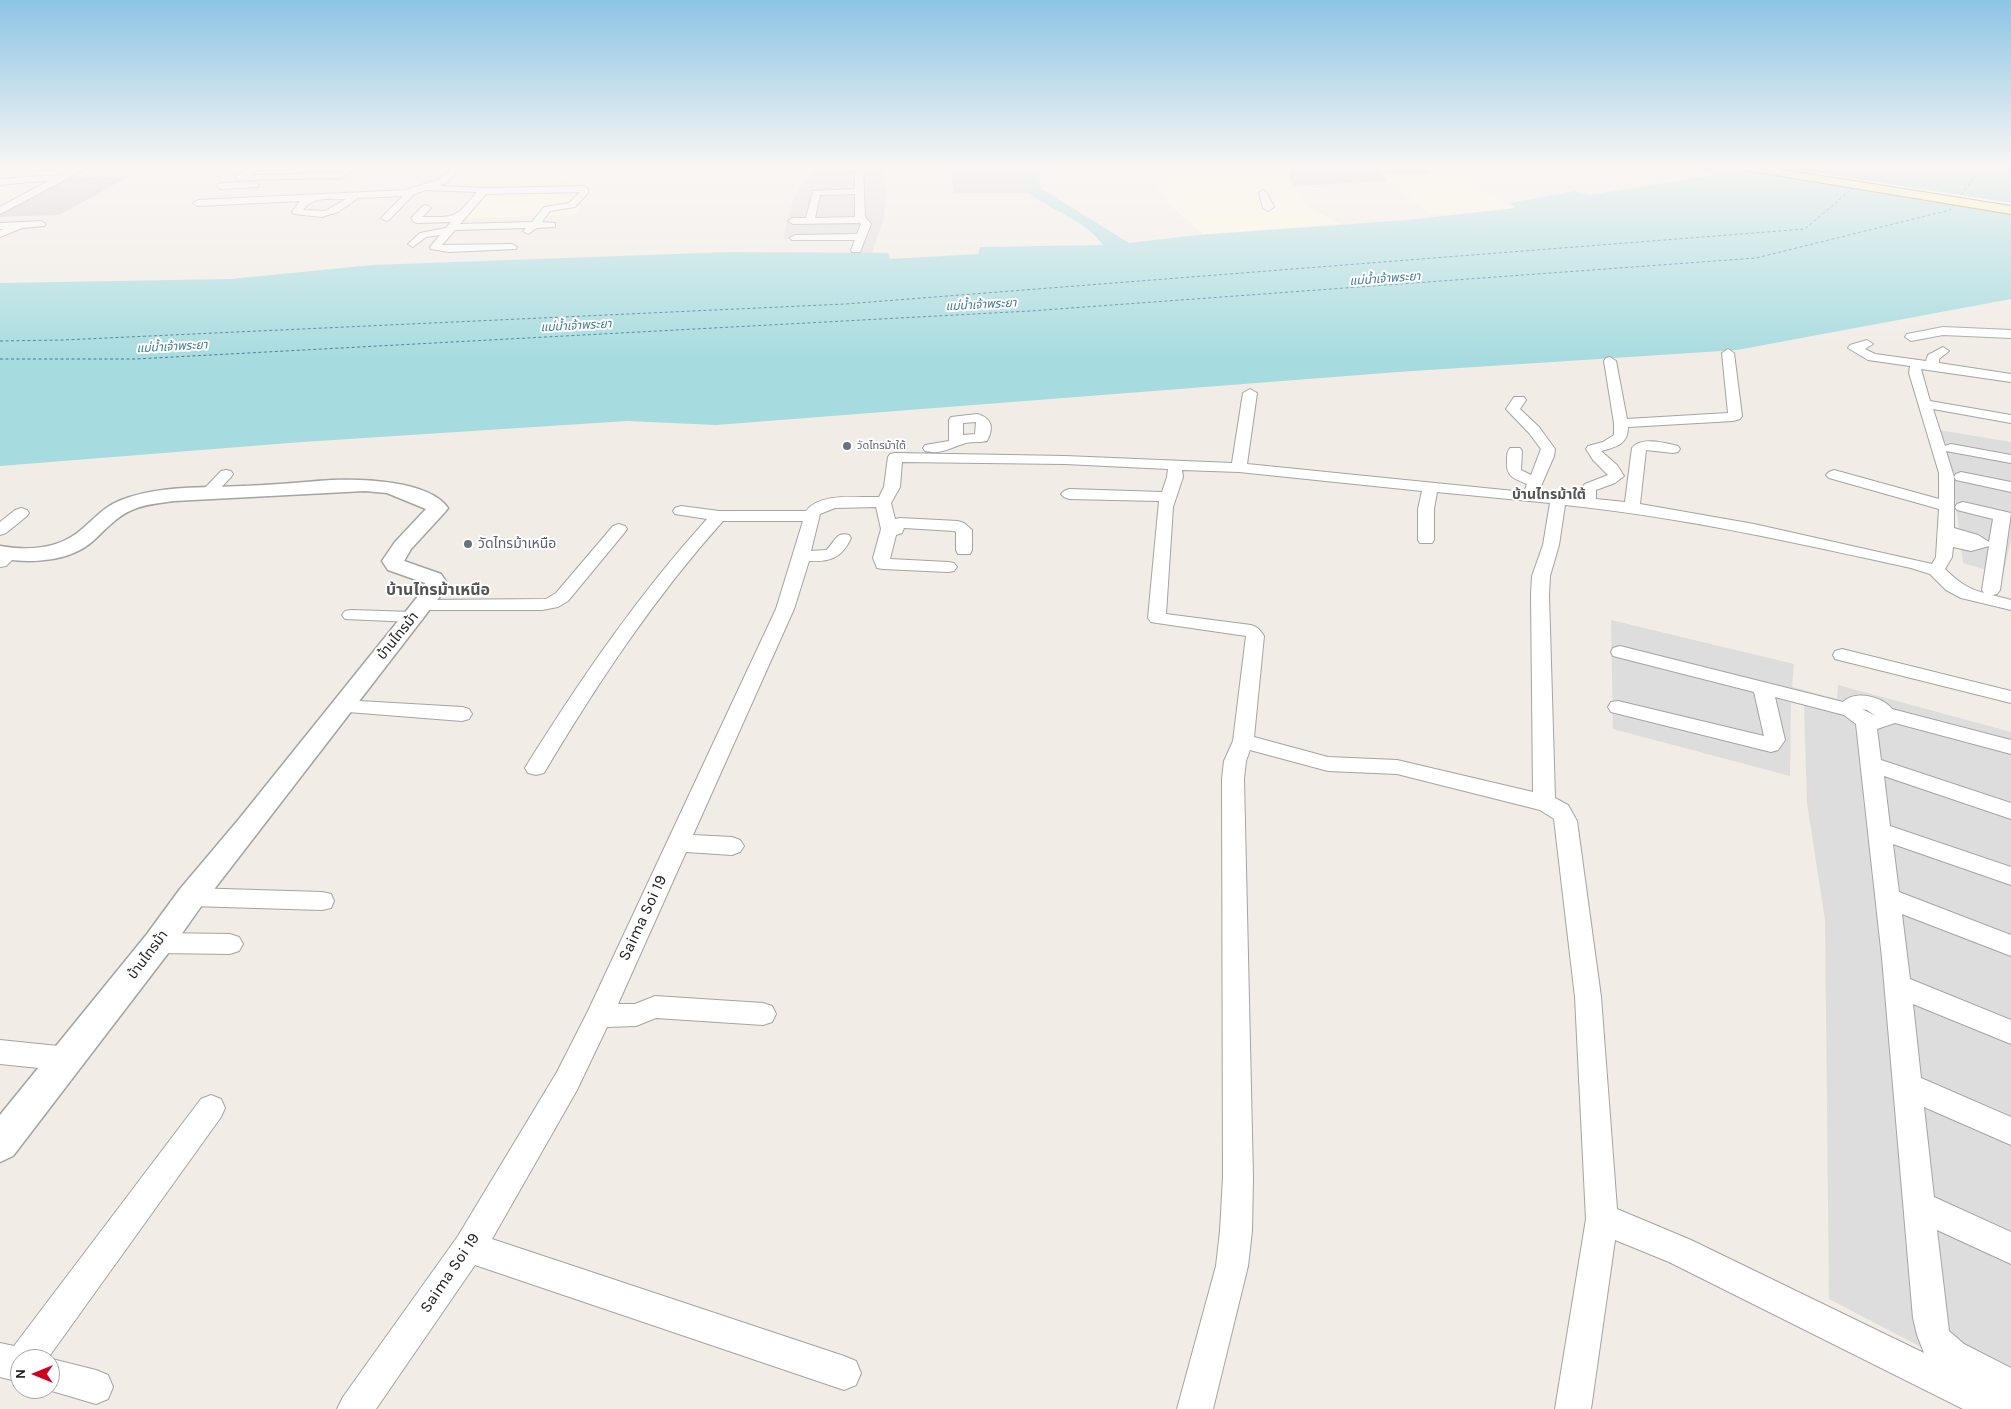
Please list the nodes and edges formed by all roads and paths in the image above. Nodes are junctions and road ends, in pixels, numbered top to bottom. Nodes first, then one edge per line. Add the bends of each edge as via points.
1 (437, 231) edge
2 (448, 231) edge
3 (457, 231) edge
4 (863, 231) edge
5 (0, 234) edge
6 (12, 234) dead end
7 (860, 237) junction
8 (796, 238) dead end
9 (413, 244) dead end
10 (452, 246) dead end
11 (512, 247) dead end
12 (856, 250) dead end
13 (2011, 334) edge
14 (1911, 337) dead end
15 (1867, 344) dead end
16 (1943, 351) dead end
17 (1728, 353) dead end
18 (1610, 361) dead end
19 (1927, 366) junction
20 (2011, 378) edge
21 (1250, 393) dead end
22 (1519, 400) dead end
23 (1926, 410) junction
24 (1620, 423) junction
25 (2010, 425) edge
26 (956, 440) dead end
27 (1951, 448) dead end
28 (1672, 449) dead end
29 (1515, 451) dead end
30 (899, 457) junction
31 (2011, 459) edge
32 (1175, 466) junction
33 (1239, 468) junction
34 (226, 474) dead end
35 (1834, 475) dead end
36 (1961, 477) dead end
37 (1535, 482) junction
38 (1431, 487) junction
39 (2011, 487) edge
40 (207, 494) junction
41 (1069, 494) dead end
42 (1169, 497) junction
43 (1528, 497) junction
44 (1558, 500) junction
45 (883, 502) junction
46 (1589, 503) junction
47 (1947, 506) junction
48 (1632, 507) junction
49 (1963, 507) dead end
50 (681, 511) dead end
51 (21, 513) dead end
52 (718, 516) junction
53 (811, 516) junction
54 (2006, 517) edge
55 (619, 529) dead end
56 (889, 529) junction
57 (0, 530) edge
58 (1945, 536) junction
59 (843, 538) dead end
60 (1426, 540) dead end
61 (1989, 546) junction
62 (964, 550) dead end
63 (3, 556) edge
64 (802, 556) junction
65 (948, 567) dead end
66 (1936, 570) junction
67 (1991, 590) dead end
68 (2011, 605) edge
69 (418, 611) junction
70 (350, 615) dead end
71 (1620, 652) dead end
72 (1842, 655) dead end
73 (1764, 688) junction
74 (2011, 697) edge
75 (342, 706) junction
76 (1618, 707) dead end
77 (462, 714) dead end
78 (1868, 715) junction
79 (1243, 741) junction
80 (2011, 747) edge
81 (1871, 764) junction
82 (536, 768) dead end
83 (1544, 803) junction
84 (2011, 810) edge
85 (1879, 831) junction
86 (678, 843) junction
87 (732, 846) dead end
88 (2011, 876) edge
89 (191, 897) junction
90 (1888, 898) junction
91 (322, 900) dead end
92 (158, 943) junction
93 (230, 944) dead end
94 (2011, 946) edge
95 (1898, 986) junction
96 (763, 1014) dead end
97 (599, 1016) junction
98 (2011, 1032) edge
99 (0, 1052) edge
100 (68, 1059) junction
101 (1908, 1086) junction
102 (211, 1108) dead end
103 (2011, 1130) edge
104 (0, 1144) edge
105 (1919, 1206) junction
106 (1602, 1219) junction
107 (469, 1247) junction
108 (2011, 1248) edge
109 (33, 1349) edge
110 (844, 1373) dead end
111 (60, 1377) edge
112 (2011, 1386) edge
113 (96, 1387) dead end
114 (355, 1409) edge
115 (1195, 1409) edge
116 (1574, 1409) edge
117 (2001, 1409) edge

1 - 9 street via 423,235
2 - 11 street via 436,248
3 - 10 street via 461,235
4 - 7 street
5 - 6 street
7 - 8 street
7 - 12 street
13 - 14 street via 1943,331
15 - 19 street via 1854,348 1872,357
16 - 19 street
17 - 24 street via 1734,417
18 - 24 street
19 - 20 street
19 - 23 street via 1915,368
21 - 33 street
22 - 37 street via 1514,411 1548,449
23 - 25 street
23 - 47 street via 1946,473
24 - 46 street via 1621,437 1593,449 1616,476 1590,487
26 - 30 street via 952,445 940,448 899,449 896,450
27 - 31 street
28 - 48 street via 1646,445 1640,448
29 - 37 street via 1514,470
30 - 32 street
30 - 45 street via 891,492
32 - 33 street
32 - 42 street
33 - 38 street
34 - 40 street
35 - 47 street
36 - 39 street
37 - 43 street
38 - 43 street
38 - 60 street via 1426,509
40 - 63 street, บ้านไทรม้า via 133,503 114,512 68,548
40 - 69 street, บ้านไทรม้า via 384,486 435,505 438,508 402,546 393,561 436,583
41 - 42 street
42 - 79 street via 1165,507 1157,618 1255,633
43 - 44 street
44 - 46 street
44 - 83 street via 1540,595
45 - 53 street via 828,504 817,507
45 - 56 street
46 - 48 street
47 - 58 street
48 - 66 street via 1745,527
49 - 54 street
50 - 52 street
51 - 57 street
52 - 53 street
52 - 82 street via 616,642
53 - 64 street, Saima Soi 19
54 - 61 street
55 - 69 street via 562,597 552,603
56 - 62 street via 896,530 900,523 958,526 964,530
56 - 65 street via 881,558 883,564
58 - 61 street via 1972,538
58 - 66 street via 1944,557
59 - 64 street via 836,551 828,556
61 - 67 street
64 - 86 street, Saima Soi 19 via 785,609
66 - 68 street via 1958,590
69 - 70 street
69 - 75 street, บ้านไทรม้า
71 - 73 street
72 - 74 street
73 - 76 street via 1775,740 1771,745
73 - 78 street
75 - 77 street
75 - 89 street, บ้านไทรม้า
78 - 80 street
78 - 81 street
79 - 83 street via 1328,764 1397,767
79 - 115 street via 1235,761 1233,779 1236,1231 1232,1266
81 - 84 street
81 - 85 street
83 - 106 street via 1557,807 1566,821 1588,997
85 - 88 street
85 - 90 street
86 - 87 street
86 - 97 street, Saima Soi 19
89 - 91 street
89 - 92 street, บ้านไทรม้า
90 - 94 street
90 - 95 street
92 - 93 street
92 - 100 street, บ้านไทรม้า
95 - 98 street
95 - 101 street
96 - 97 street via 655,1007 636,1015
97 - 107 street, Saima Soi 19 via 567,1080
99 - 100 street
100 - 104 street, บ้านไทรม้า
101 - 103 street
101 - 105 street
102 - 109 street
105 - 108 street
105 - 112 street via 1933,1336 1948,1354
106 - 116 street
106 - 117 street via 1680,1251
107 - 110 street
107 - 114 street, Saima Soi 19
111 - 113 street

